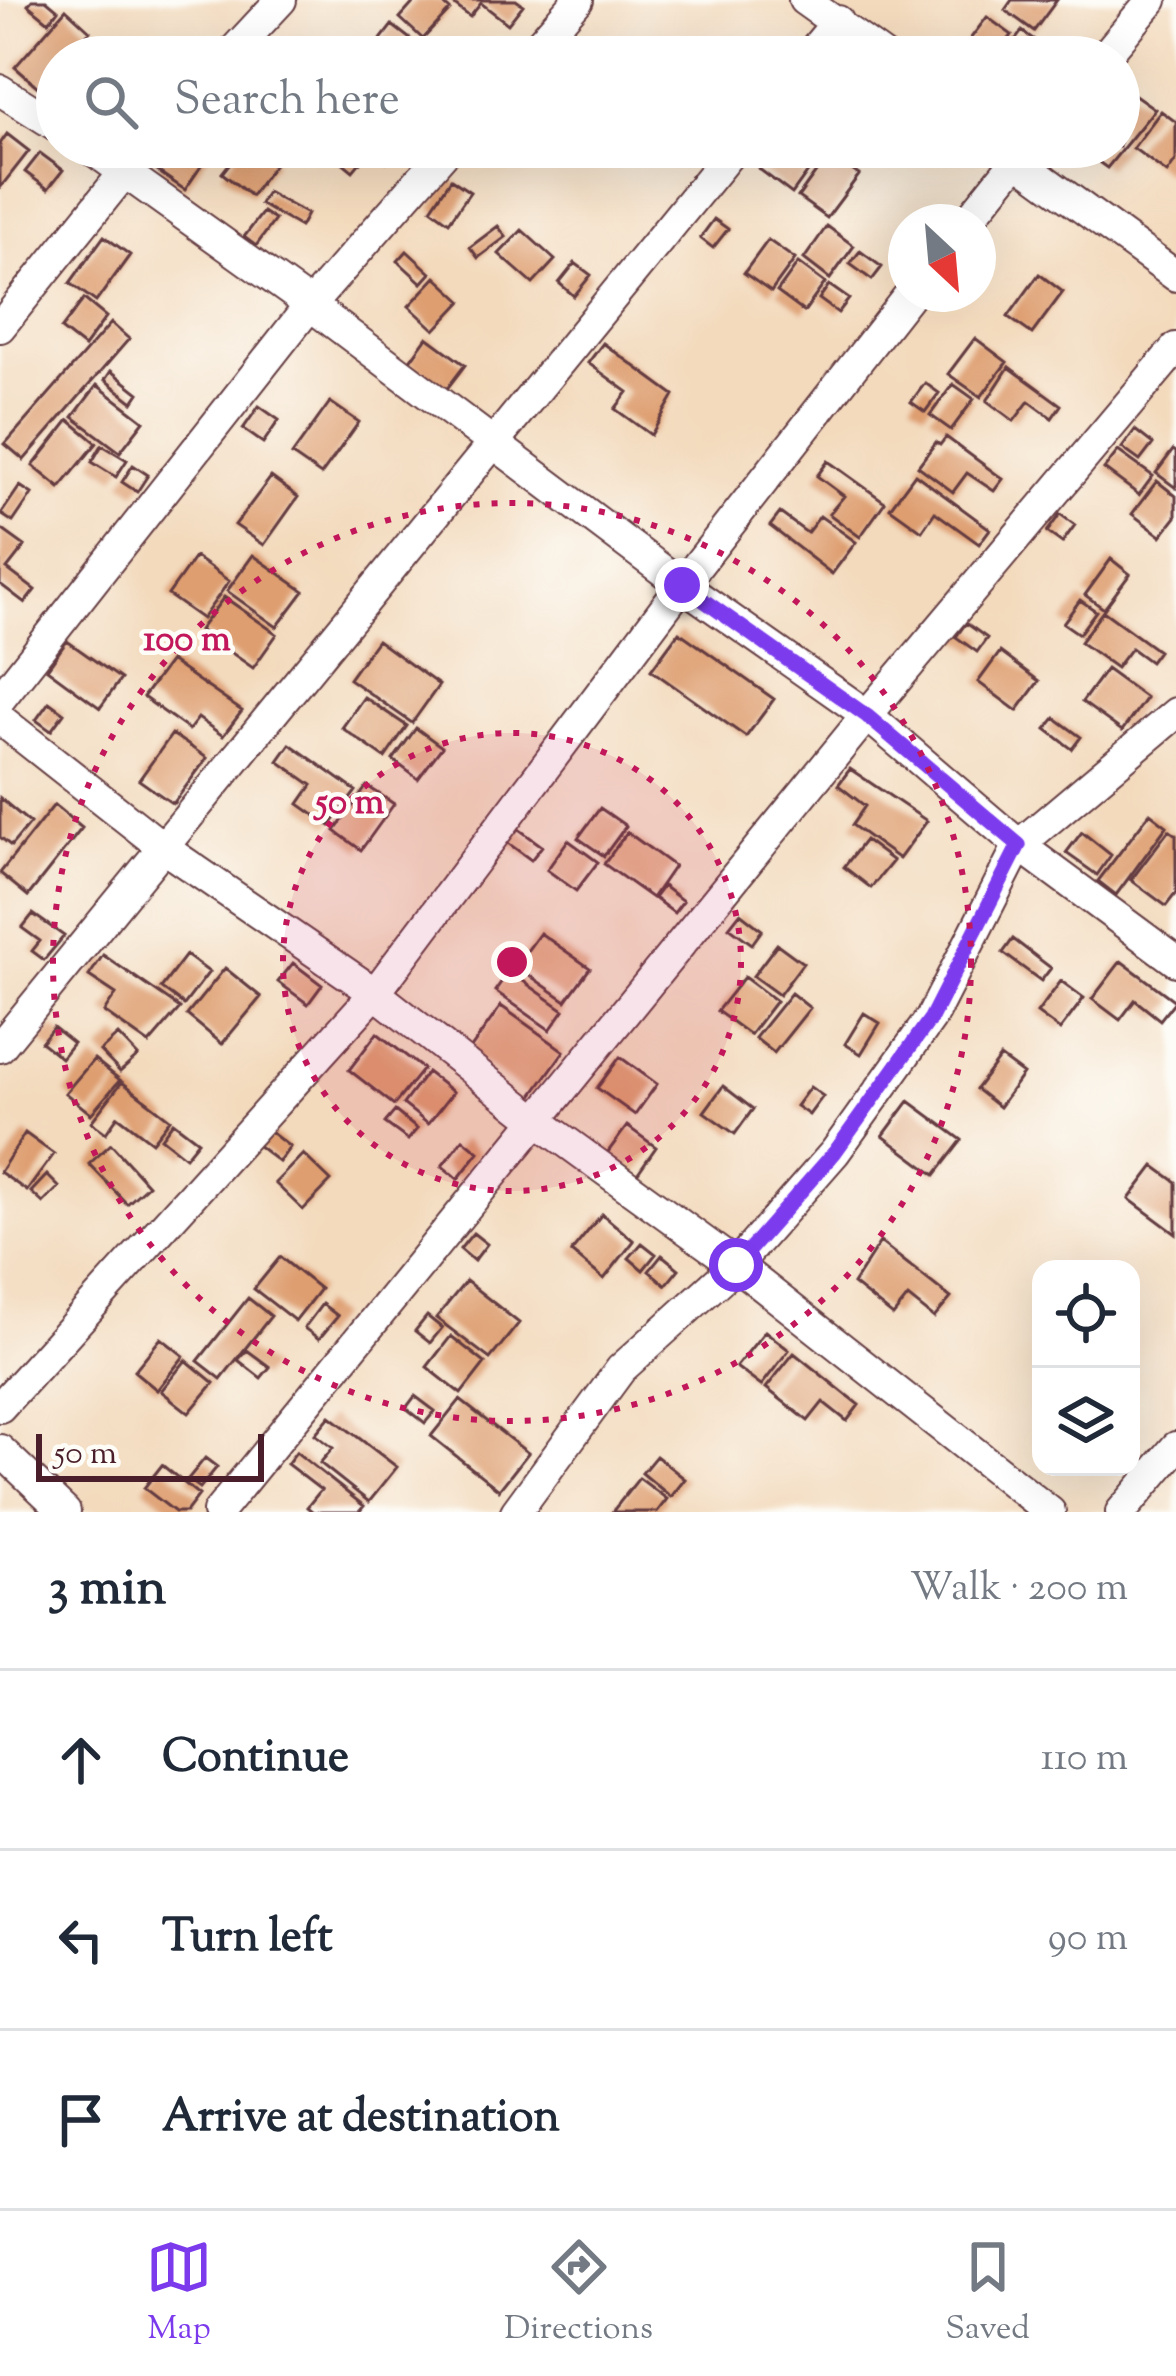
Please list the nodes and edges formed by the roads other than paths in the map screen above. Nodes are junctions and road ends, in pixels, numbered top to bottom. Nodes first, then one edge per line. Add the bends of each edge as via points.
1 (281, 0) edge
2 (578, 0) edge
3 (804, 0) edge
4 (1152, 0) edge
5 (838, 21) junction
6 (248, 36) edge
7 (546, 36) edge
8 (826, 36) edge
9 (857, 36) edge
10 (1122, 36) edge
11 (0, 90) edge
12 (36, 113) edge
13 (126, 168) edge
14 (146, 168) edge
15 (431, 168) edge
16 (718, 168) edge
17 (1003, 168) edge
18 (1036, 168) edge
19 (979, 204) edge
20 (1176, 276) edge
21 (310, 305) junction
22 (896, 312) edge
23 (0, 327) edge
24 (1176, 348) edge
25 (493, 446) junction
26 (682, 585) junction
27 (0, 699) edge
28 (1176, 712) edge
29 (867, 716) junction
30 (0, 718) edge
31 (1019, 845) junction
32 (165, 849) junction
33 (1176, 961) edge
34 (375, 993) junction
35 (0, 1047) edge
36 (539, 1122) junction
37 (736, 1265) junction
38 (0, 1407) edge
39 (1176, 1447) edge
40 (0, 1450) edge
41 (65, 1512) edge
42 (218, 1512) edge
43 (516, 1512) edge
44 (1050, 1512) edge
45 (1121, 1512) edge

1 - 6 street
2 - 7 street
3 - 5 street
4 - 10 street
5 - 8 street
5 - 9 street
11 - 12 street
13 - 23 street
14 - 21 street
15 - 21 street
16 - 25 street
17 - 19 street
18 - 20 street
21 - 25 street
21 - 27 street
22 - 26 street
24 - 29 street
25 - 26 street
25 - 32 street
26 - 29 street
26 - 34 street
28 - 31 street
29 - 31 street
29 - 36 street
30 - 32 street
31 - 33 street
31 - 37 street via 931,1018 835,1152
32 - 34 street
32 - 35 street
34 - 36 street
34 - 38 street
36 - 37 street
36 - 42 street
37 - 43 street via 621,1369
37 - 44 street
39 - 45 street
40 - 41 street

